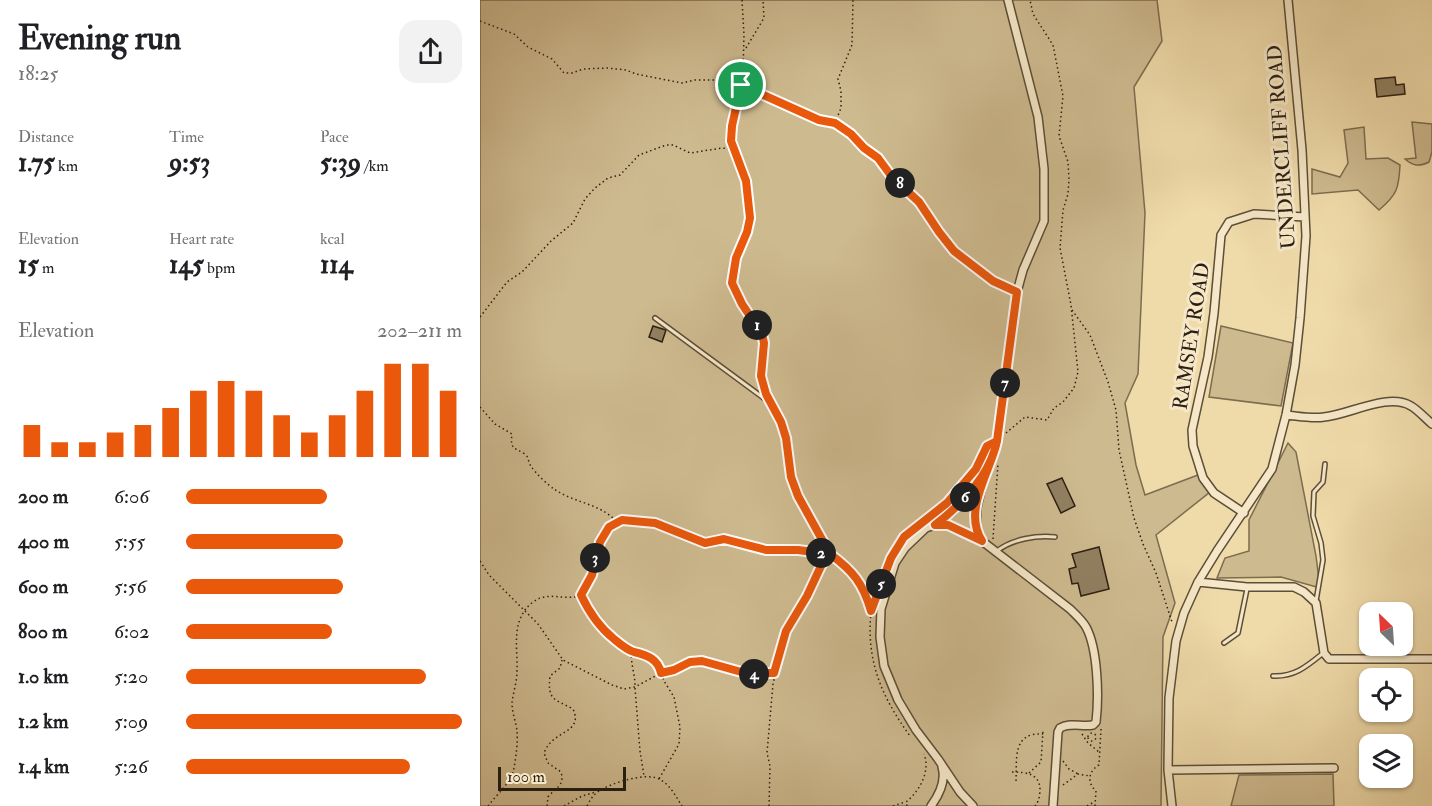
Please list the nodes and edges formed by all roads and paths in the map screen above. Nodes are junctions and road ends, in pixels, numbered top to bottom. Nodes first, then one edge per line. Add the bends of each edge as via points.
1 (742, 0) edge
2 (763, 0) edge
3 (853, 0) edge
4 (1008, 0) edge
5 (1029, 0) edge
6 (1288, 0) edge
7 (480, 21) edge
8 (744, 51) junction
9 (741, 85) junction
10 (835, 123) junction
11 (732, 149) junction
12 (1305, 217) junction
13 (1017, 292) junction
14 (1071, 309) junction
15 (480, 317) edge
16 (655, 318) dead end
17 (761, 376) joint
18 (773, 405) junction
19 (480, 407) edge
20 (1286, 415) junction
21 (1432, 424) edge
22 (997, 441) junction
23 (998, 461) dead end
24 (1325, 464) dead end
25 (985, 473) junction
26 (1244, 513) junction
27 (927, 519) dead end
28 (617, 521) junction
29 (935, 525) junction
30 (1055, 537) dead end
31 (982, 541) junction
32 (993, 542) dead end
33 (995, 552) junction
34 (830, 554) junction
35 (480, 561) edge
36 (1198, 582) junction
37 (1247, 587) junction
38 (581, 595) junction
39 (875, 600) dead end
40 (1316, 603) junction
41 (524, 611) junction
42 (1177, 637) junction
43 (1224, 643) dead end
44 (633, 651) junction
45 (1324, 652) junction
46 (1432, 659) edge
47 (563, 660) junction
48 (661, 673) junction
49 (774, 673) junction
50 (1273, 676) dead end
51 (635, 687) junction
52 (1101, 728) dead end
53 (1080, 731) dead end
54 (1084, 736) junction
55 (1089, 737) junction
56 (1096, 737) junction
57 (1101, 738) junction
58 (1100, 744) junction
59 (1092, 746) junction
60 (1100, 752) junction
61 (1062, 755) dead end
62 (941, 764) junction
63 (1335, 768) dead end
64 (1168, 770) junction
65 (1012, 772) dead end
66 (1016, 772) junction
67 (1029, 773) junction
68 (1078, 774) junction
69 (1090, 776) junction
70 (644, 777) junction
71 (659, 778) junction
72 (1016, 781) dead end
73 (1061, 787) dead end
74 (598, 792) junction
75 (1095, 801) junction
76 (906, 802) dead end
77 (488, 806) edge
78 (547, 806) edge
79 (564, 806) edge
80 (587, 806) edge
81 (682, 806) edge
82 (769, 806) edge
83 (893, 806) edge
84 (931, 806) edge
85 (973, 806) edge
86 (1035, 806) edge
87 (1053, 806) edge
88 (1087, 806) edge
89 (1095, 806) edge
90 (1172, 806) edge

1 - 8 path
2 - 8 path via 764,18
3 - 10 path via 854,34 838,79 841,108
4 - 13 street via 1038,117 1044,169 1044,221
5 - 14 path via 1053,45 1063,96 1059,136 1069,179 1060,248
6 - 12 street, UNDERCLIFF ROAD
7 - 9 path via 514,34 528,47 552,59 564,74 607,68 682,83 706,80
8 - 9 path
9 - 10 path via 819,120
9 - 11 path via 732,126
10 - 13 path via 878,158 919,202 954,251 993,281
11 - 15 path via 690,153 666,145 639,155 620,175 595,188 573,223 507,282
11 - 17 path via 746,181 750,218 732,283 762,334
12 - 20 street, UNDERCLIFF ROAD via 1300,318
12 - 26 street, RAMSEY ROAD via 1248,215 1229,222 1221,235 1212,322 1192,430 1193,446 1203,478 1214,493
13 - 22 street
14 - 22 path via 1078,372 1074,388 1047,420 1025,417
14 - 42 path via 1090,335 1108,382 1134,518
16 - 18 lane
17 - 18 lane
18 - 34 lane via 784,430 798,496
19 - 28 path via 495,424 512,434 514,448 526,454 532,468 551,487 605,510
20 - 21 street via 1322,418 1382,402 1397,402 1409,405
20 - 26 street, UNDERCLIFF ROAD via 1272,469
22 - 25 street
22 - 27 path via 987,446 958,492
23 - 32 path
24 - 40 lane via 1323,482 1314,492 1313,516 1323,560
25 - 29 street via 953,511
25 - 31 street via 975,522
26 - 36 street, UNDERCLIFF ROAD
28 - 34 path via 655,523 705,543 724,539 766,550
28 - 38 path via 600,542 592,575
29 - 31 street via 948,525
29 - 62 street via 917,535 895,563 881,609 880,637 884,666 898,700
30 - 33 lane via 1033,537
31 - 33 street
33 - 87 street via 1070,609 1090,636 1096,722 1087,727 1060,728
34 - 39 path via 857,578 871,611
34 - 49 path via 786,631
35 - 41 path
36 - 37 street
36 - 42 street, UNDERCLIFF ROAD
37 - 40 street via 1294,587
37 - 43 lane via 1239,633
38 - 41 path via 569,599 543,596
38 - 44 path via 593,618 612,638
40 - 45 street
41 - 47 path via 542,628
41 - 77 path via 516,641 512,704 517,734 514,768
42 - 64 street, UNDERCLIFF ROAD via 1169,698
44 - 48 path via 658,663
44 - 51 path
45 - 46 street via 1329,659
45 - 50 lane via 1287,677
47 - 51 path via 612,685
47 - 78 path via 550,676 551,694 557,702 573,709 576,720 575,726 549,744 544,753 563,779 550,794
48 - 49 path via 702,661 745,673
48 - 51 path
48 - 71 path via 674,697 681,732 678,748
49 - 82 path via 767,753
51 - 70 path
52 - 57 path
53 - 54 path
54 - 55 path
54 - 59 path
55 - 56 path via 1093,733
55 - 56 path via 1093,741
56 - 57 path
57 - 58 path
58 - 59 path
58 - 60 path
59 - 60 path
60 - 69 path via 1099,765
61 - 68 path via 1066,765
62 - 84 street via 941,787
62 - 85 street
63 - 64 street
64 - 90 street, UNDERCLIFF ROAD
65 - 66 path
66 - 67 path
66 - 67 path via 1020,743 1030,735 1043,733 1041,762
66 - 72 path
67 - 86 path via 1040,785
68 - 69 path
68 - 73 path
69 - 75 path
70 - 71 path
70 - 74 path
71 - 81 path
74 - 79 path
74 - 80 path
75 - 88 path
75 - 89 path
76 - 83 path

